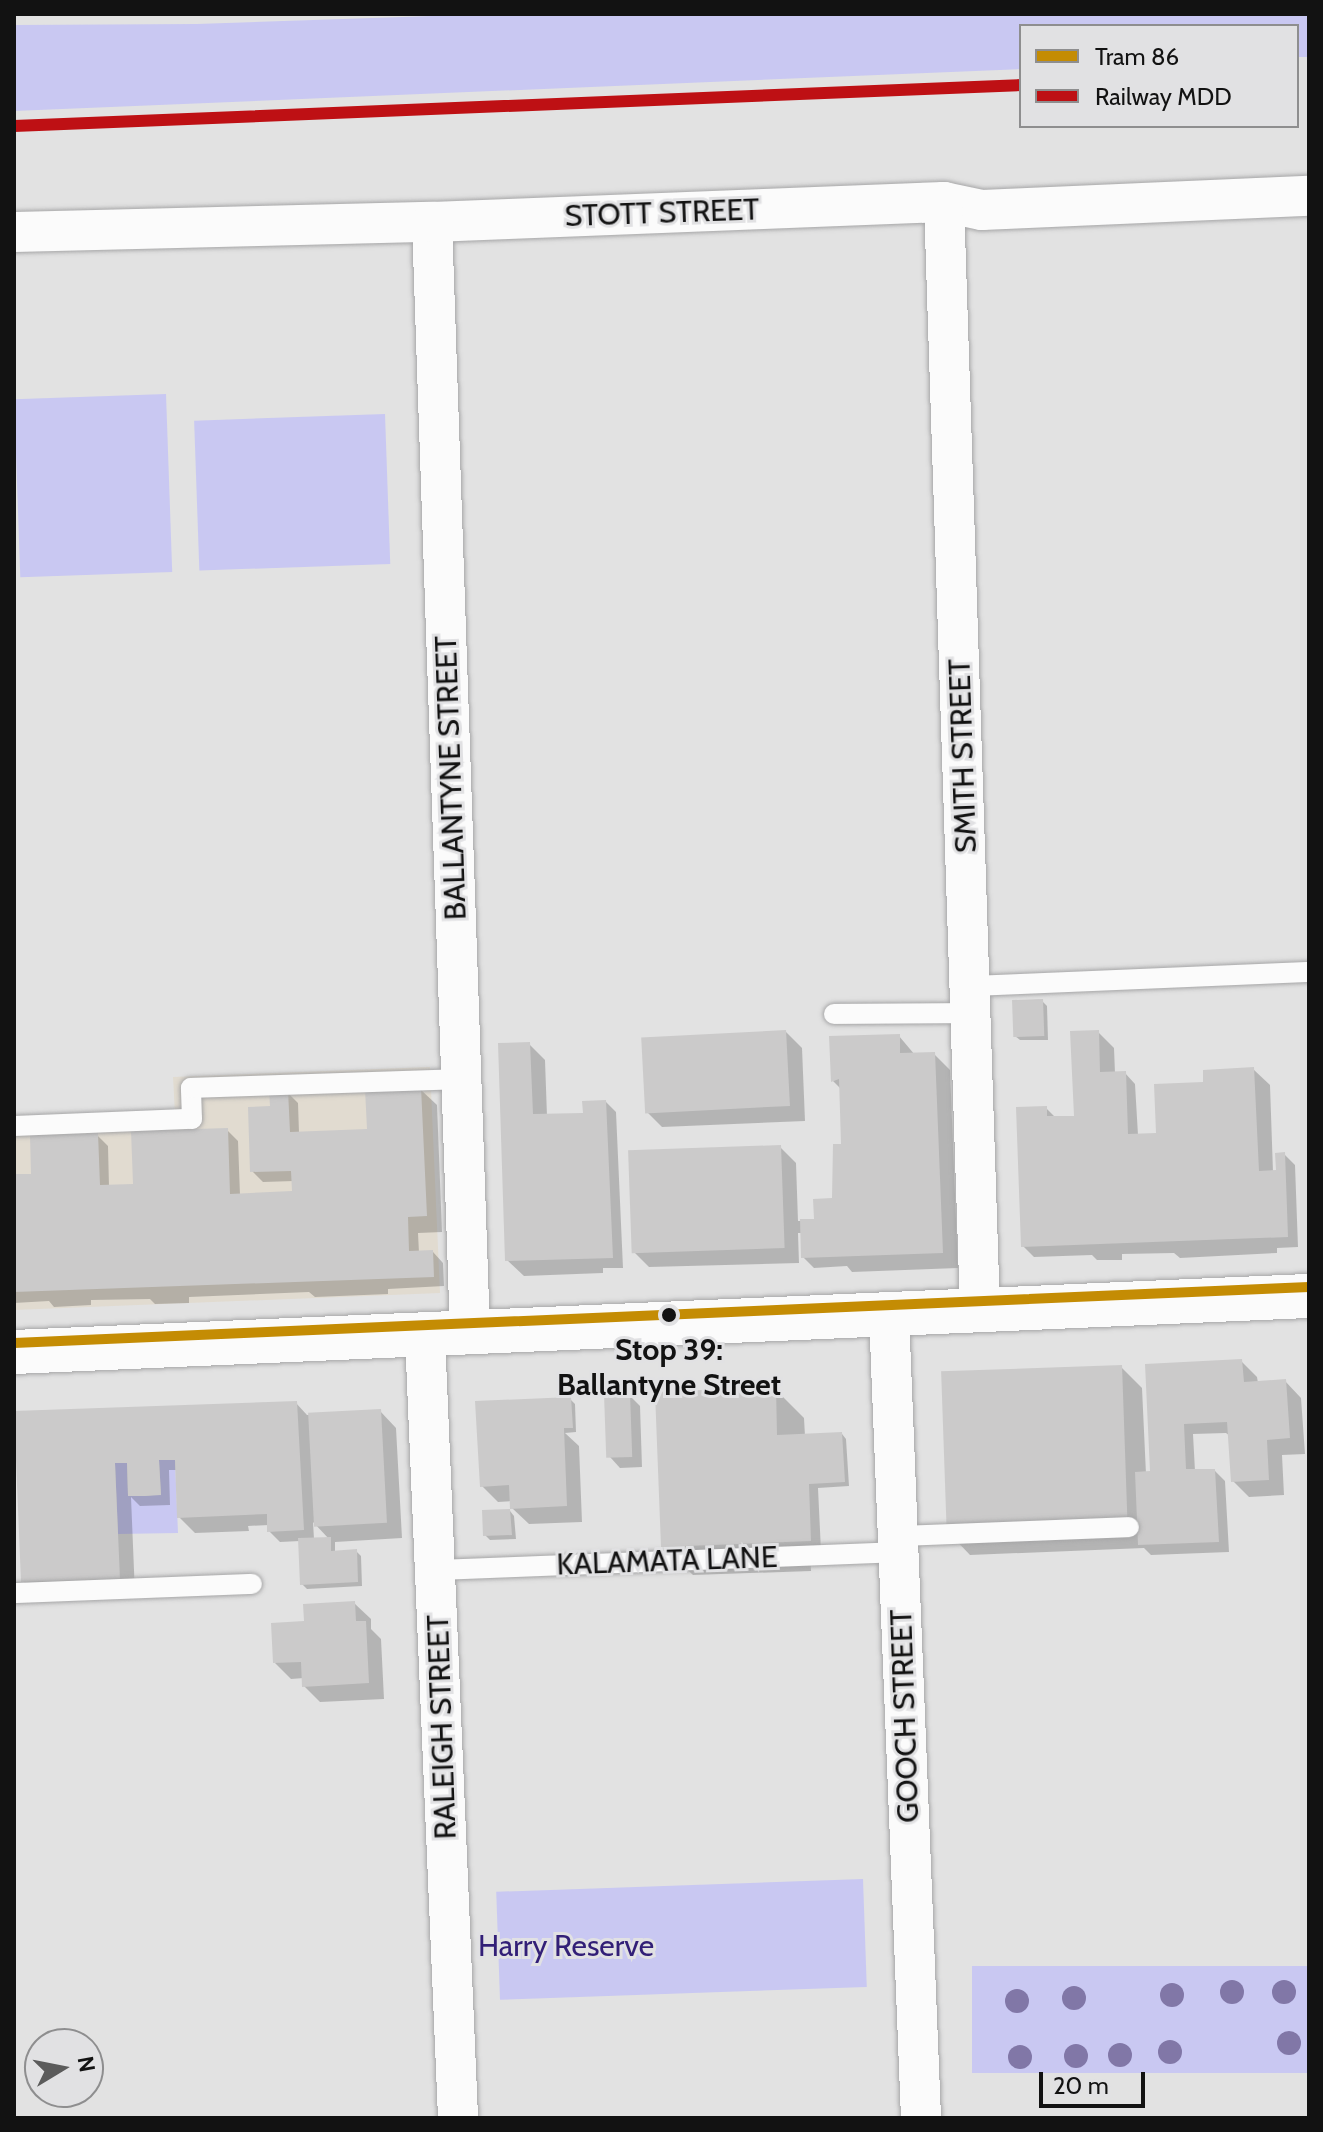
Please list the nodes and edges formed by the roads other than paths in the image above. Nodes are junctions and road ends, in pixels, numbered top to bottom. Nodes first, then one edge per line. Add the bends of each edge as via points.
1 (1309, 196) edge
2 (944, 202) junction
3 (432, 222) junction
4 (14, 232) edge
5 (1309, 972) edge
6 (971, 999) junction
7 (834, 1014) dead end
8 (462, 1079) junction
9 (14, 1126) edge
10 (1309, 1296) edge
11 (980, 1310) junction
12 (889, 1314) junction
13 (470, 1334) junction
14 (425, 1336) junction
15 (14, 1352) edge
16 (1129, 1527) dead end
17 (898, 1544) junction
18 (435, 1570) junction
19 (252, 1584) dead end
20 (14, 1593) edge
21 (458, 2118) edge
22 (921, 2118) edge

1 - 2 street, STOTT STREET via 982,210
2 - 3 street, STOTT STREET
2 - 6 street, SMITH STREET
3 - 4 street, STOTT STREET
3 - 8 street, BALLANTYNE STREET
5 - 6 lane
6 - 7 lane
6 - 11 street, SMITH STREET
8 - 9 lane via 191,1088 192,1119
8 - 13 street, BALLANTYNE STREET
10 - 11 main road
11 - 12 main road
12 - 13 main road
12 - 17 street, GOOCH STREET
13 - 14 main road
14 - 15 main road
14 - 18 street, RALEIGH STREET
16 - 17 lane, KALAMATA LANE
17 - 18 lane, KALAMATA LANE
17 - 22 street, GOOCH STREET
18 - 21 street, RALEIGH STREET
19 - 20 lane

